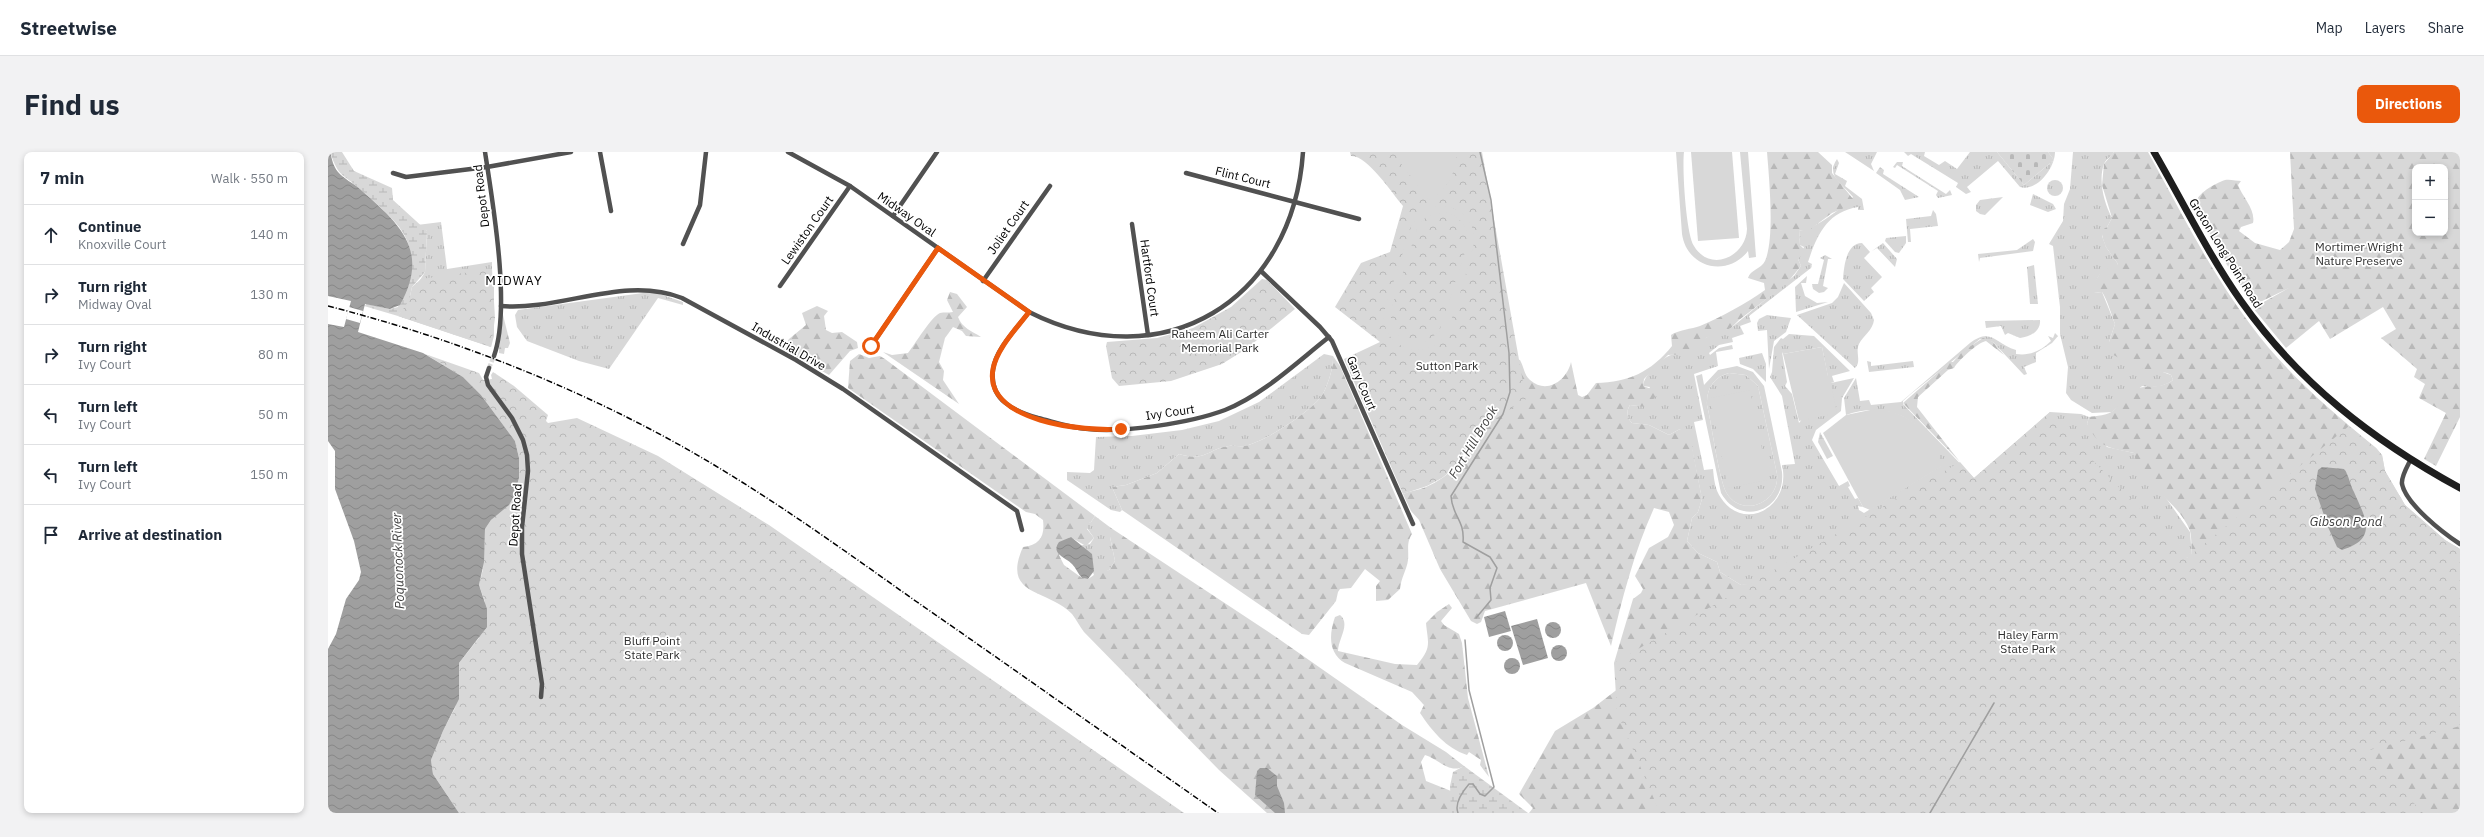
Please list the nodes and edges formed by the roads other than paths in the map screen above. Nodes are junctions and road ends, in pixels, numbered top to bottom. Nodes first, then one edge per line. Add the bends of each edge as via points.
1 (485, 152) edge
2 (571, 152) edge
3 (600, 152) edge
4 (706, 152) edge
5 (788, 152) edge
6 (937, 152) edge
7 (1303, 152) edge
8 (2154, 152) edge
9 (488, 167) junction
10 (393, 173) dead end
11 (1186, 173) dead end
12 (850, 186) junction
13 (1050, 186) dead end
14 (1296, 201) junction
15 (611, 211) dead end
16 (893, 216) junction
17 (1359, 219) dead end
18 (1132, 224) dead end
19 (683, 244) dead end
20 (938, 248) junction
21 (1262, 272) junction
22 (983, 281) junction
23 (780, 286) dead end
24 (501, 306) junction
25 (1029, 312) junction
26 (1148, 335) junction
27 (1329, 337) junction
28 (871, 346) dead end
29 (494, 356) tunnel mouth
30 (489, 368) tunnel mouth
31 (2410, 461) junction
32 (2460, 488) edge
33 (1412, 524) dead end
34 (1022, 530) dead end
35 (2460, 544) edge
36 (541, 697) dead end

1 - 9 street, Depot Road
2 - 9 street
3 - 15 street
4 - 19 street via 700,205
5 - 12 street, Midway Oval
6 - 16 street
7 - 14 street, Midway Oval
8 - 31 main road, Groton Long Point Road via 2217,264 2269,337 2329,400
9 - 10 street via 406,178
9 - 24 street, Depot Road
11 - 14 street, Flint Court
12 - 16 street, Midway Oval
12 - 23 street, Lewiston Court
13 - 22 street, Joliet Court
14 - 17 street, Flint Court
14 - 21 street, Midway Oval via 1279,245
16 - 20 street, Midway Oval
18 - 26 street, Hartford Court
20 - 22 street, Midway Oval
20 - 28 street
21 - 26 street, Midway Oval via 1209,315 1180,328
21 - 27 street, Gary Court
22 - 25 street, Midway Oval
24 - 29 street, Depot Road via 498,342
24 - 34 street, Industrial Drive via 636,290 654,290 682,298 789,356 843,389 1017,511
25 - 26 street, Midway Oval via 1080,332 1112,336
25 - 27 street, Ivy Court via 997,357 993,371 996,391 1003,402 1016,411 1064,426 1088,429 1112,430 1181,422 1226,409 1252,396
27 - 33 street, Gary Court via 1337,350
30 - 36 street, Depot Road via 486,376 488,385 514,422 527,455 522,554 542,684
31 - 32 main road, Groton Long Point Road
31 - 35 street via 2402,481 2405,491 2425,515

